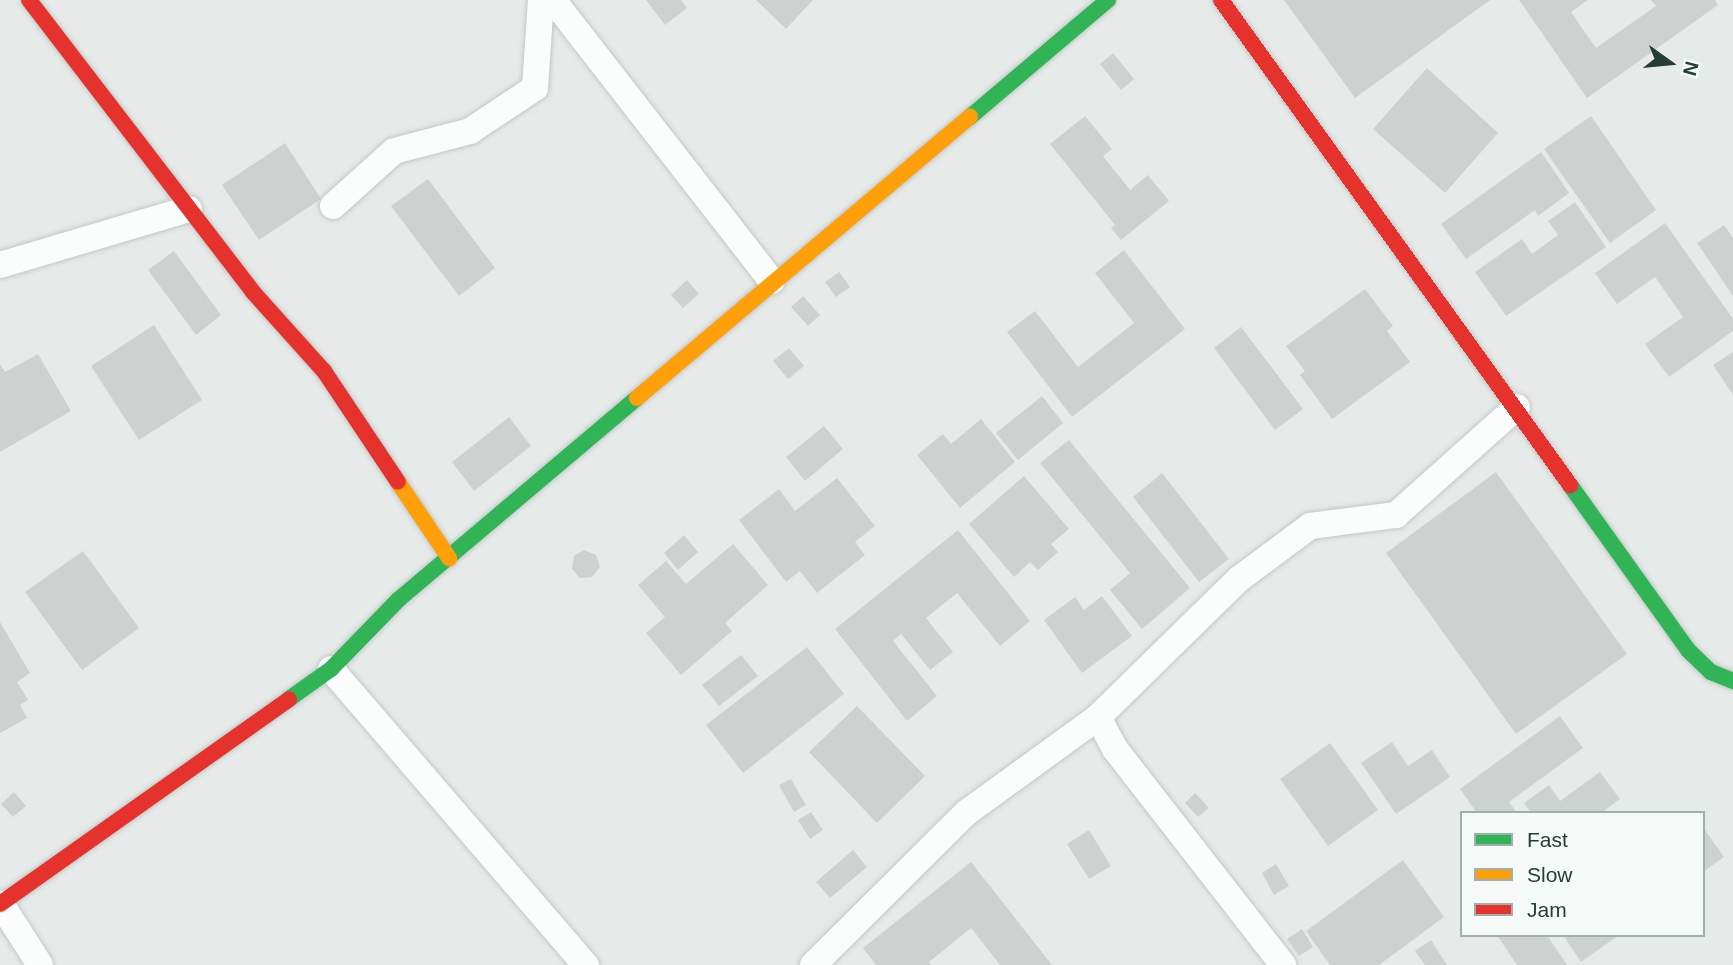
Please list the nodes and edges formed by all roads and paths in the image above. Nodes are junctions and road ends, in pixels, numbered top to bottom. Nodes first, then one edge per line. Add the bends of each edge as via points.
1 (29, 0) edge
2 (541, 0) edge
3 (553, 0) edge
4 (1108, 0) edge
5 (1221, 0) edge
6 (333, 206) dead end
7 (189, 209) junction
8 (0, 265) edge
9 (772, 281) junction
10 (1517, 407) junction
11 (449, 558) junction
12 (331, 669) junction
13 (1733, 681) edge
14 (1098, 717) junction
15 (1, 904) edge
16 (40, 965) edge
17 (586, 965) edge
18 (813, 965) edge
19 (1283, 965) edge

1 - 7 street
2 - 6 street via 535,88 470,131 394,151
3 - 9 street
4 - 9 street
5 - 10 street
7 - 8 street
7 - 11 street via 253,292 324,371
9 - 11 street
10 - 13 street via 1688,650 1711,672
10 - 14 street via 1396,515 1310,526 1239,579
11 - 12 street via 398,600
12 - 15 street
12 - 17 street
14 - 18 street via 966,813
14 - 19 street via 1115,749
15 - 16 street

